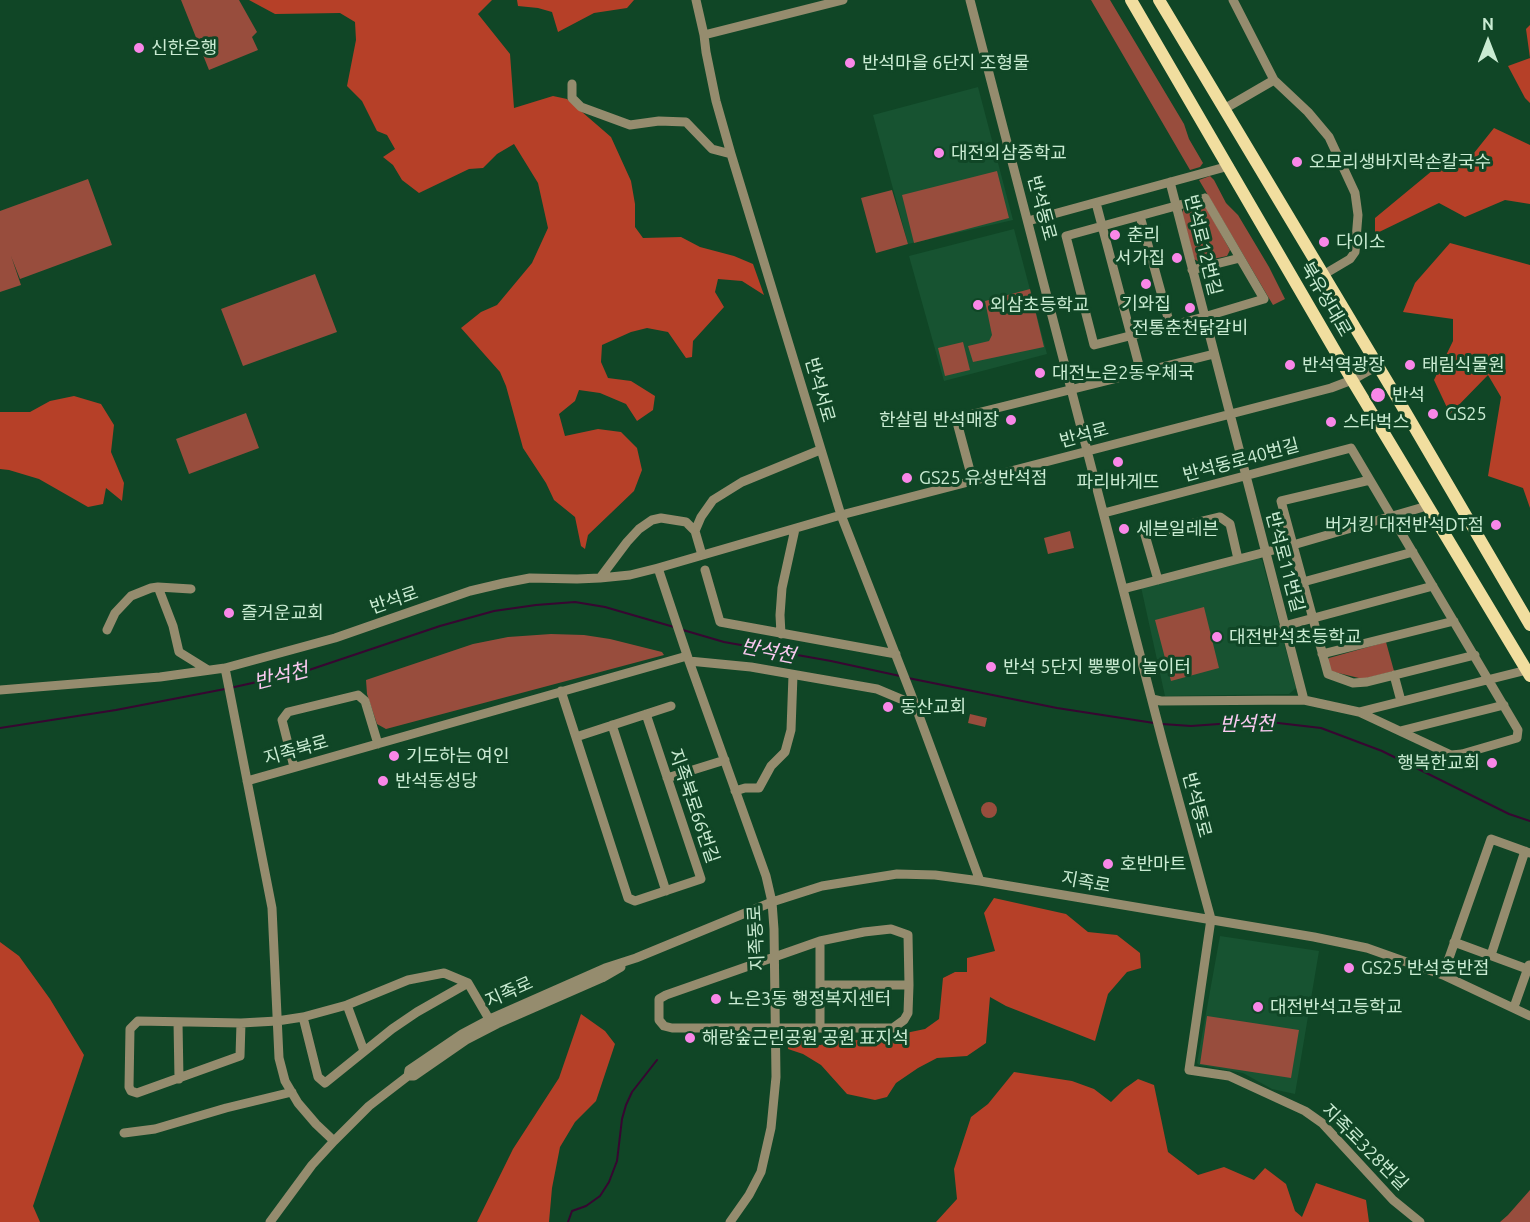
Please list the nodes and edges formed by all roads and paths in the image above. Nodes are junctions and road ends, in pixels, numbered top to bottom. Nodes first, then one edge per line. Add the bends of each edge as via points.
1 (696, 0) edge
2 (843, 0) edge
3 (970, 0) edge
4 (1131, 0) edge
5 (1159, 0) edge
6 (1233, 0) edge
7 (704, 35) junction
8 (1274, 80) junction
9 (572, 84) dead end
10 (1224, 110) junction
11 (731, 154) junction
12 (1229, 166) junction
13 (1170, 182) junction
14 (1096, 202) junction
15 (1176, 206) junction
16 (1140, 216) junction
17 (1028, 221) junction
18 (1102, 226) junction
19 (1240, 258) junction
20 (1192, 270) junction
21 (1323, 275) junction
22 (1204, 317) junction
23 (1170, 325) junction
24 (1131, 335) junction
25 (1214, 354) junction
26 (1377, 366) junction
27 (1141, 372) junction
28 (1352, 380) junction
29 (1071, 390) junction
30 (1229, 413) junction
31 (820, 450) junction
32 (1088, 452) junction
33 (1245, 476) junction
34 (1370, 480) junction
35 (973, 482) junction
36 (1427, 506) junction
37 (1104, 513) junction
38 (841, 515) junction
39 (1393, 517) junction
40 (795, 529) junction
41 (695, 531) junction
42 (1293, 545) junction
43 (1265, 551) junction
44 (1413, 552) junction
45 (702, 555) junction
46 (1238, 559) junction
47 (658, 568) junction
48 (705, 570) dead end
49 (600, 578) junction
50 (1158, 580) junction
51 (1303, 582) junction
52 (1433, 586) junction
53 (158, 587) junction
54 (191, 589) dead end
55 (1123, 589) junction
56 (1313, 619) junction
57 (1454, 621) junction
58 (1530, 625) edge
59 (1284, 626) junction
60 (107, 630) dead end
61 (781, 634) junction
62 (1322, 654) junction
63 (1475, 655) junction
64 (897, 656) junction
65 (688, 658) junction
66 (225, 668) junction
67 (208, 670) junction
68 (1528, 673) edge
69 (793, 675) junction
70 (1394, 675) junction
71 (1490, 680) junction
72 (0, 690) edge
73 (561, 691) junction
74 (1152, 699) junction
75 (1304, 700) junction
76 (1401, 701) junction
77 (915, 705) junction
78 (1504, 705) junction
79 (671, 706) dead end
80 (1359, 711) junction
81 (646, 714) junction
82 (612, 725) junction
83 (1400, 732) junction
84 (576, 737) junction
85 (378, 744) junction
86 (724, 760) junction
87 (294, 767) junction
88 (668, 778) junction
89 (247, 781) junction
90 (735, 791) junction
91 (1528, 852) edge
92 (980, 881) junction
93 (666, 891) junction
94 (772, 902) junction
95 (1211, 919) junction
96 (820, 941) junction
97 (1454, 942) junction
98 (1491, 955) junction
99 (774, 957) junction
100 (636, 958) junction
101 (1529, 967) edge
102 (1443, 975) junction
103 (468, 983) junction
104 (820, 985) junction
105 (909, 985) junction
106 (346, 1005) junction
107 (1514, 1007) junction
108 (1530, 1016) edge
109 (303, 1017) junction
110 (489, 1019) junction
111 (178, 1022) junction
112 (277, 1022) junction
113 (241, 1023) junction
114 (776, 1027) junction
115 (820, 1028) junction
116 (364, 1051) junction
117 (408, 1076) junction
118 (179, 1079) junction
119 (292, 1092) junction
120 (124, 1133) dead end
121 (334, 1141) junction
122 (270, 1222) edge
123 (730, 1222) edge
124 (1420, 1222) edge

1 - 7 street, 반석서로
2 - 7 street
3 - 17 street, 반석동로
4 - 12 main road, 북유성대로
5 - 10 main road, 북유성대로
6 - 8 street
7 - 11 street, 반석서로
8 - 10 street
8 - 21 street via 1329,137 1357,201 1355,252 1350,260
9 - 11 street via 572,98 580,107 630,125 686,122 712,148
10 - 21 main road, 북유성대로
11 - 31 street, 반석서로
12 - 13 street, 반석로12번길
12 - 28 main road, 북유성대로
13 - 14 street, 반석로12번길
13 - 15 street, 반석로12번길
14 - 17 street, 반석로12번길
14 - 18 street
15 - 16 street
15 - 19 street, 반석로12번길 via 1205,198
15 - 20 street, 반석로12번길
16 - 18 street
16 - 23 street
17 - 29 street, 반석동로
18 - 24 street
18 - 24 street via 1066,236 1094,345
19 - 20 street
19 - 22 street, 반석로12번길 via 1264,298
20 - 22 street, 반석로12번길
21 - 26 main road, 북유성대로
22 - 23 street
22 - 25 street, 반석로12번길
23 - 24 street
24 - 27 street
25 - 27 street
25 - 30 street, 반석로12번길
26 - 28 street, 반석로
26 - 58 main road, 북유성대로
27 - 29 street
28 - 30 street, 반석로
28 - 36 main road, 북유성대로
29 - 32 street, 반석동로
29 - 35 street via 964,416 958,426
30 - 32 street, 반석로
30 - 33 street, 반석로11번길
31 - 38 street, 반석서로
31 - 41 street via 742,482 713,500
32 - 35 street, 반석로
32 - 37 street, 반석동로
33 - 34 street, 반석동로40번길 via 1351,448
33 - 37 street, 반석동로40번길
33 - 43 street, 반석로11번길
34 - 39 street, 반석동로40번길
34 - 42 street via 1281,501
35 - 38 street, 반석로
36 - 39 street
36 - 68 main road, 북유성대로
37 - 55 street, 반석동로
38 - 40 street, 반석로
38 - 64 street, 반석서로
39 - 42 street
39 - 44 street, 반석동로40번길
40 - 45 street, 반석로
40 - 61 street via 782,588
41 - 45 street
41 - 49 street via 686,522 652,520 627,542
42 - 43 street
42 - 51 street
43 - 46 street
43 - 59 street, 반석로11번길
44 - 51 street
44 - 52 street, 반석동로40번길
45 - 47 street, 반석로
46 - 50 street
46 - 50 street via 1230,524 1220,517 1145,535
47 - 49 street, 반석로
47 - 65 street, 지족동로
48 - 61 street via 720,622
49 - 66 street, 반석로 via 531,578 470,591 335,638
50 - 55 street
51 - 56 street
52 - 56 street
52 - 57 street, 반석동로40번길
53 - 54 street
53 - 60 street via 131,596 115,613
53 - 67 street via 179,651
55 - 74 street, 반석동로
56 - 59 street
56 - 62 street
57 - 62 street
57 - 63 street, 반석동로40번길
59 - 75 street, 반석로11번길
61 - 64 street
62 - 70 street via 1328,674 1353,683
63 - 70 street
63 - 71 street, 반석동로40번길
64 - 77 street, 반석서로
65 - 69 street
65 - 73 street, 지족북로
65 - 86 street, 지족동로
66 - 67 street, 반석로
66 - 89 street
67 - 72 street, 반석로
68 - 71 street
69 - 77 street via 878,689
69 - 90 street via 792,720 785,752 771,766 759,788
70 - 76 street
71 - 76 street
71 - 78 street
73 - 84 street, 지족북로66번길
73 - 85 street, 지족북로
74 - 75 street
74 - 95 street, 반석동로
75 - 80 street
76 - 80 street
77 - 92 street, 반석서로
78 - 83 street
78 - 83 street via 1518,730 1517,738 1462,754 1451,755
79 - 81 street
80 - 83 street
81 - 82 street
81 - 88 street, 지족북로66번길
82 - 84 street
82 - 93 street
84 - 93 street, 지족북로66번길 via 628,898 635,901
85 - 87 street, 지족북로
85 - 87 street via 365,701 358,695 288,712 282,720
86 - 88 street
86 - 90 street, 지족동로
87 - 89 street, 지족북로
88 - 93 street, 지족북로66번길 via 701,879
89 - 112 street, 지족북로 via 272,908
90 - 94 street, 지족동로
91 - 97 street via 1491,839
91 - 98 street
92 - 94 street, 지족로 via 897,874 822,886
92 - 95 street, 지족로
94 - 99 street, 지족동로
94 - 100 street, 지족로
95 - 102 street, 지족로 via 1366,948
95 - 124 street, 지족로328번길 via 1189,1070 1229,1076 1305,1111 1322,1123 1393,1200
96 - 99 street
96 - 104 street
96 - 105 street via 891,929 908,934
97 - 98 street
97 - 102 street
98 - 101 street
99 - 114 street, 지족동로
99 - 114 street via 666,995 659,999 659,1020 672,1028
100 - 110 street, 지족로 via 604,968
100 - 117 street, 지족로 via 602,978 497,1024 414,1076
101 - 107 street
102 - 107 street, 지족로
103 - 106 street via 444,973 432,975 408,980
103 - 110 street
103 - 116 street via 417,1012
104 - 105 street
104 - 115 street
105 - 115 street via 908,1013 893,1028
106 - 109 street
106 - 116 street
107 - 108 street, 지족로
109 - 112 street
109 - 116 street via 318,1077 325,1083
110 - 117 street, 지족로 via 428,1056 409,1070
111 - 113 street
111 - 118 street
111 - 118 street via 138,1021 130,1029 129,1087 137,1093
112 - 113 street
112 - 119 street, 지족북로 via 279,1058
113 - 118 street via 240,1056
114 - 115 street
114 - 123 street, 지족동로 via 776,1077 761,1172
117 - 121 street, 지족로 via 369,1106
119 - 120 street via 155,1129
119 - 121 street, 지족북로
121 - 122 street, 지족로

